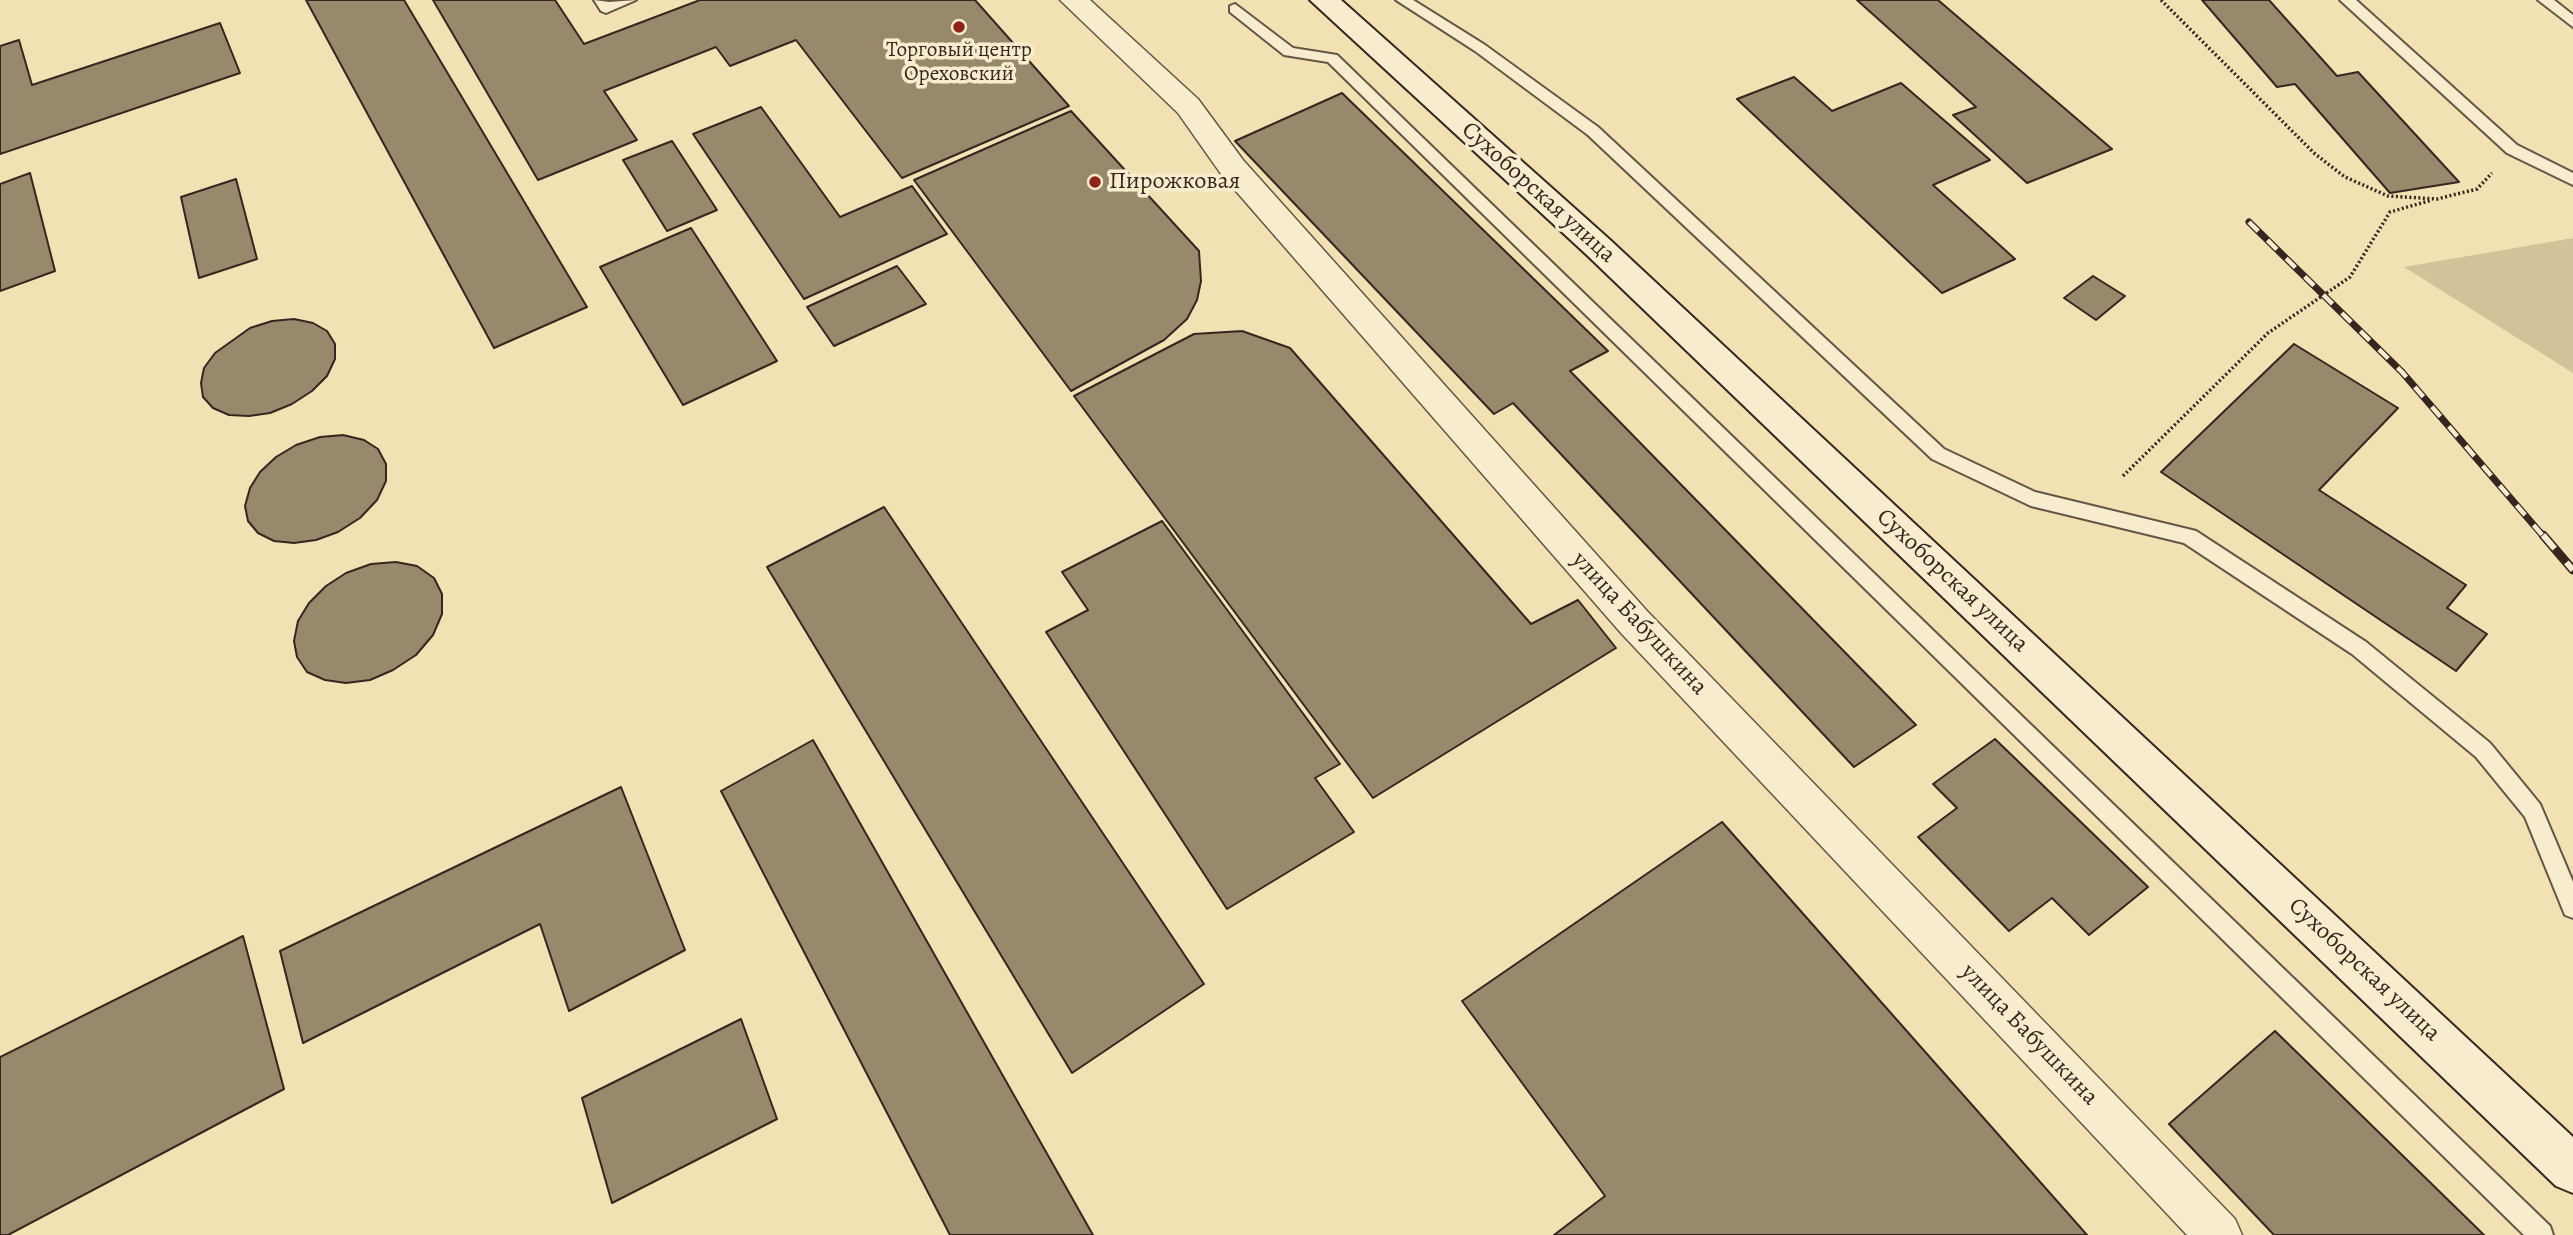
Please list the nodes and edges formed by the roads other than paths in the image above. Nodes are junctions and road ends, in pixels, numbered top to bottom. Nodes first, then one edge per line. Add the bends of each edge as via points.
1 (601, 0) edge
2 (629, 0) edge
3 (1074, 0) edge
4 (1324, 0) edge
5 (1403, 0) edge
6 (2347, 0) edge
7 (2545, 0) edge
8 (1235, 9) dead end
9 (2573, 22) edge
10 (2573, 180) edge
11 (2573, 908) edge
12 (2573, 1169) edge
13 (2219, 1235) edge
14 (2541, 1235) edge

1 - 2 lane via 606,8
3 - 13 street, улица Бабушкина via 1188,106 1232,167 1634,622
4 - 12 main road, Сухоборская улица via 1608,256
5 - 11 lane via 1480,48 1593,131 1938,454 2031,499 2189,536 2359,648 2483,750 2533,811
6 - 10 lane via 2514,150
7 - 9 lane
8 - 14 lane via 1289,52 1332,58

